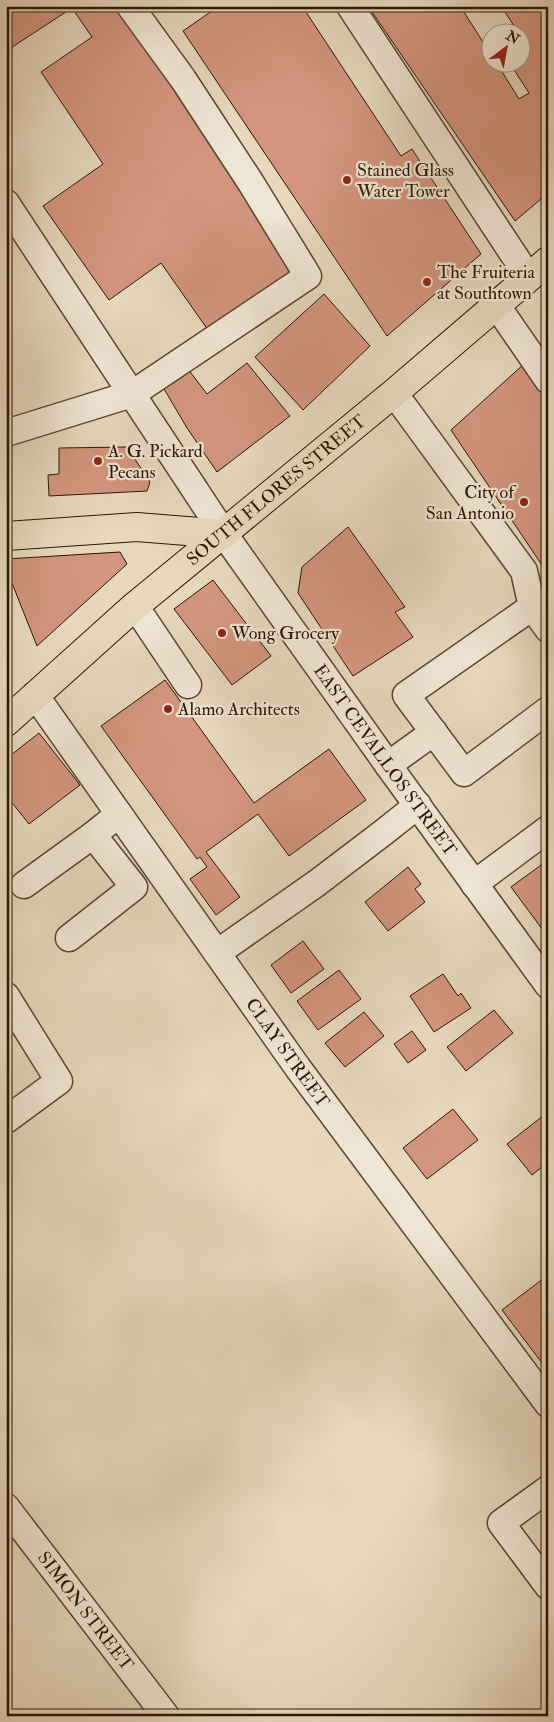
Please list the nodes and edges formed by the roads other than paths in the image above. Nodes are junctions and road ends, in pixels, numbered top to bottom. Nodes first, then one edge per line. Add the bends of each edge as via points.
1 (130, 6) edge
2 (350, 6) edge
3 (6, 202) edge
4 (538, 270) edge
5 (497, 306) junction
6 (548, 380) edge
7 (394, 393) junction
8 (132, 394) junction
9 (6, 433) edge
10 (224, 534) junction
11 (6, 536) edge
12 (135, 606) junction
13 (532, 607) junction
14 (548, 629) edge
15 (188, 684) dead end
16 (35, 695) junction
17 (548, 710) edge
18 (6, 722) edge
19 (434, 732) junction
20 (388, 765) junction
21 (418, 805) junction
22 (119, 814) junction
23 (548, 829) edge
24 (93, 835) junction
25 (474, 884) junction
26 (24, 885) dead end
27 (69, 938) dead end
28 (217, 953) junction
29 (546, 980) edge
30 (6, 996) edge
31 (6, 1120) edge
32 (548, 1404) edge
33 (548, 1489) edge
34 (6, 1507) edge
35 (548, 1586) edge
36 (166, 1716) edge

1 - 8 street via 183,79 308,276
2 - 4 street
3 - 8 street, EAST CEVALLOS STREET
4 - 5 main road, SOUTH FLORES STREET
5 - 6 street
5 - 7 main road, SOUTH FLORES STREET
7 - 10 main road, SOUTH FLORES STREET
7 - 13 street via 524,571
8 - 9 street
8 - 10 street, EAST CEVALLOS STREET
10 - 11 main road via 137,527
10 - 12 main road, SOUTH FLORES STREET
10 - 20 street, EAST CEVALLOS STREET
12 - 15 street
12 - 16 main road, SOUTH FLORES STREET
13 - 14 street
13 - 19 street via 406,695
16 - 18 main road, SOUTH FLORES STREET
16 - 22 street, CLAY STREET
17 - 19 street via 464,773
19 - 20 street
20 - 21 street, EAST CEVALLOS STREET
21 - 25 street, EAST CEVALLOS STREET
21 - 28 street via 317,883
22 - 24 street
22 - 28 street, CLAY STREET
23 - 25 street
24 - 26 street
24 - 27 street via 134,887
25 - 29 street, EAST CEVALLOS STREET
28 - 32 street, CLAY STREET via 298,1068
30 - 31 street via 59,1080
33 - 35 street via 501,1523
34 - 36 street, SIMON STREET

